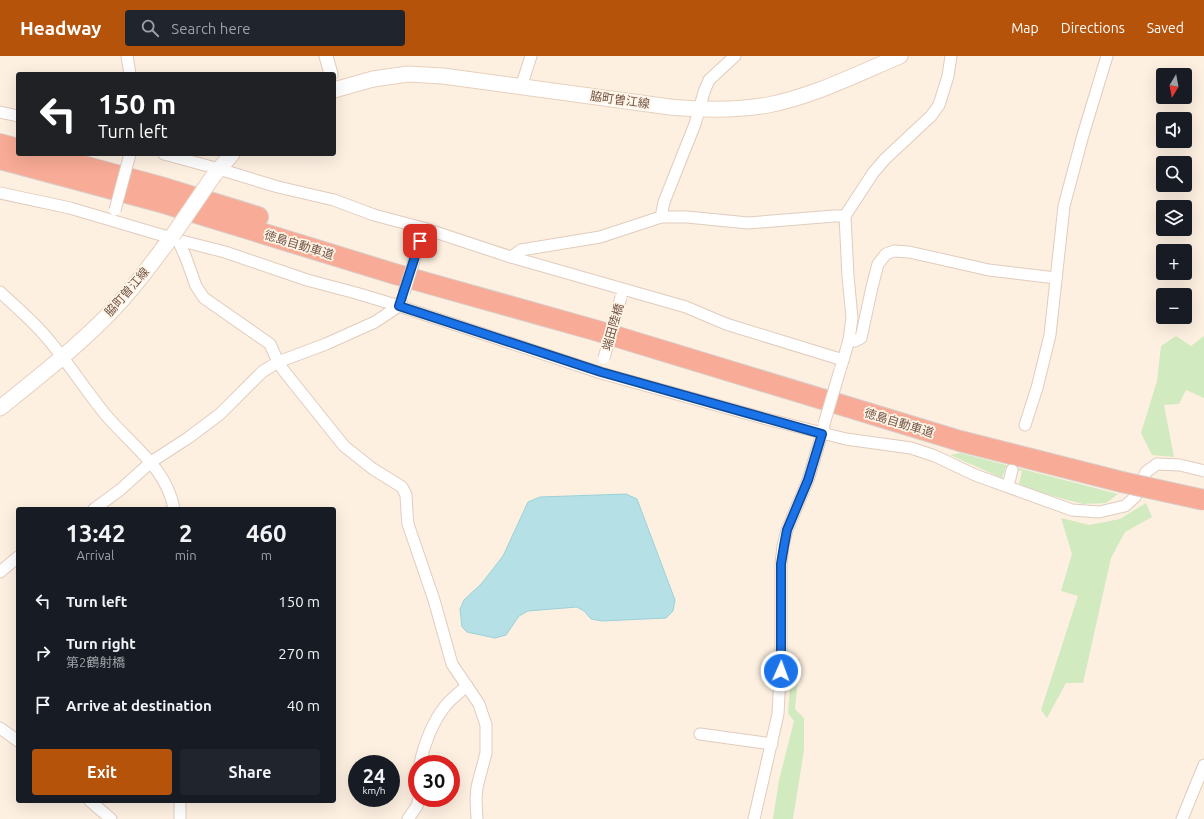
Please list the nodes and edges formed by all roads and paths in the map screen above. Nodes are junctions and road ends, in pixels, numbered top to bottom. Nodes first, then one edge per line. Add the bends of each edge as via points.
1 (127, 56) edge
2 (326, 56) edge
3 (531, 56) edge
4 (735, 56) edge
5 (900, 56) edge
6 (951, 56) edge
7 (1107, 56) edge
8 (130, 72) edge
9 (330, 72) edge
10 (521, 87) junction
11 (336, 88) edge
12 (699, 109) junction
13 (0, 112) edge
14 (16, 116) edge
15 (0, 144) edge
16 (16, 148) edge
17 (45, 156) edge
18 (129, 156) edge
19 (170, 156) edge
20 (230, 156) edge
21 (0, 160) edge
22 (217, 172) junction
23 (0, 193) edge
24 (114, 215) junction
25 (844, 216) junction
26 (661, 217) junction
27 (423, 228) junction
28 (174, 238) junction
29 (511, 257) junction
30 (1056, 278) junction
31 (0, 292) edge
32 (622, 293) junction
33 (399, 306) junction
34 (598, 331) junction
35 (849, 340) junction
36 (62, 357) junction
37 (278, 362) junction
38 (841, 365) junction
39 (601, 372) junction
40 (0, 408) edge
41 (1025, 425) dead end
42 (823, 429) junction
43 (151, 462) junction
44 (1012, 470) dead end
45 (1204, 470) edge
46 (1008, 486) junction
47 (1204, 500) edge
48 (97, 507) edge
49 (173, 507) edge
50 (16, 559) edge
51 (0, 572) edge
52 (467, 686) junction
53 (0, 728) edge
54 (700, 734) dead end
55 (16, 740) edge
56 (772, 744) junction
57 (422, 755) edge
58 (1204, 765) edge
59 (92, 803) edge
60 (180, 803) edge
61 (416, 807) edge
62 (110, 819) edge
63 (180, 819) edge
64 (408, 819) edge
65 (477, 819) edge
66 (754, 819) edge
67 (1182, 819) edge

1 - 8 street
2 - 9 street
3 - 10 street
4 - 12 street via 709,80
5 - 12 main road, 脇町曽江線 via 813,92 768,105 726,110
6 - 25 street via 939,105 873,173
7 - 30 street via 1064,206
10 - 11 main road, 脇町曽江線 via 443,76 408,74
10 - 12 main road, 脇町曽江線
12 - 26 street via 664,202
13 - 14 street
15 - 16 highway
17 - 34 highway, 徳島自動車道 via 161,187 399,261
18 - 24 street, bridge
19 - 22 street
20 - 22 main road, 脇町曽江線
21 - 34 highway, 徳島自動車道 via 156,201 395,274
22 - 27 street via 334,200 374,215
22 - 28 main road, 脇町曽江線, bridge
23 - 24 street
24 - 28 street
25 - 26 street via 748,222
25 - 35 street via 852,318
26 - 29 street via 600,237 521,250
27 - 29 street
27 - 33 street, bridge
28 - 33 street
28 - 36 main road, 脇町曽江線 via 106,317
28 - 37 street via 204,298 270,344
29 - 32 street
30 - 35 street via 989,270 894,251 886,254 878,264 861,338
30 - 41 street via 1050,335
31 - 36 street via 40,330
32 - 38 street via 686,307
32 - 39 street, 端田陸橋, bridge
33 - 37 street via 374,322
33 - 39 street
34 - 47 highway, 徳島自動車道, bridge via 960,441
35 - 38 street
36 - 40 main road, 脇町曽江線
36 - 43 street via 106,415
37 - 43 street via 262,372 220,414
37 - 52 street via 344,446 373,469 402,487 406,496 408,524 434,600 447,649 452,664
38 - 42 street, bridge
39 - 42 street
42 - 46 street via 846,439 911,448
42 - 56 street via 808,480 787,530 782,552 778,714
43 - 48 street
43 - 49 street via 168,489
44 - 46 street
45 - 46 street via 1157,464 1146,472 1135,497 1125,506 1099,512 1072,510
50 - 51 street
52 - 57 street via 436,718
52 - 65 street via 479,704 486,725 486,753 476,800
53 - 55 street
54 - 56 street
56 - 66 street
58 - 67 street
59 - 62 street
60 - 63 street
61 - 64 street

